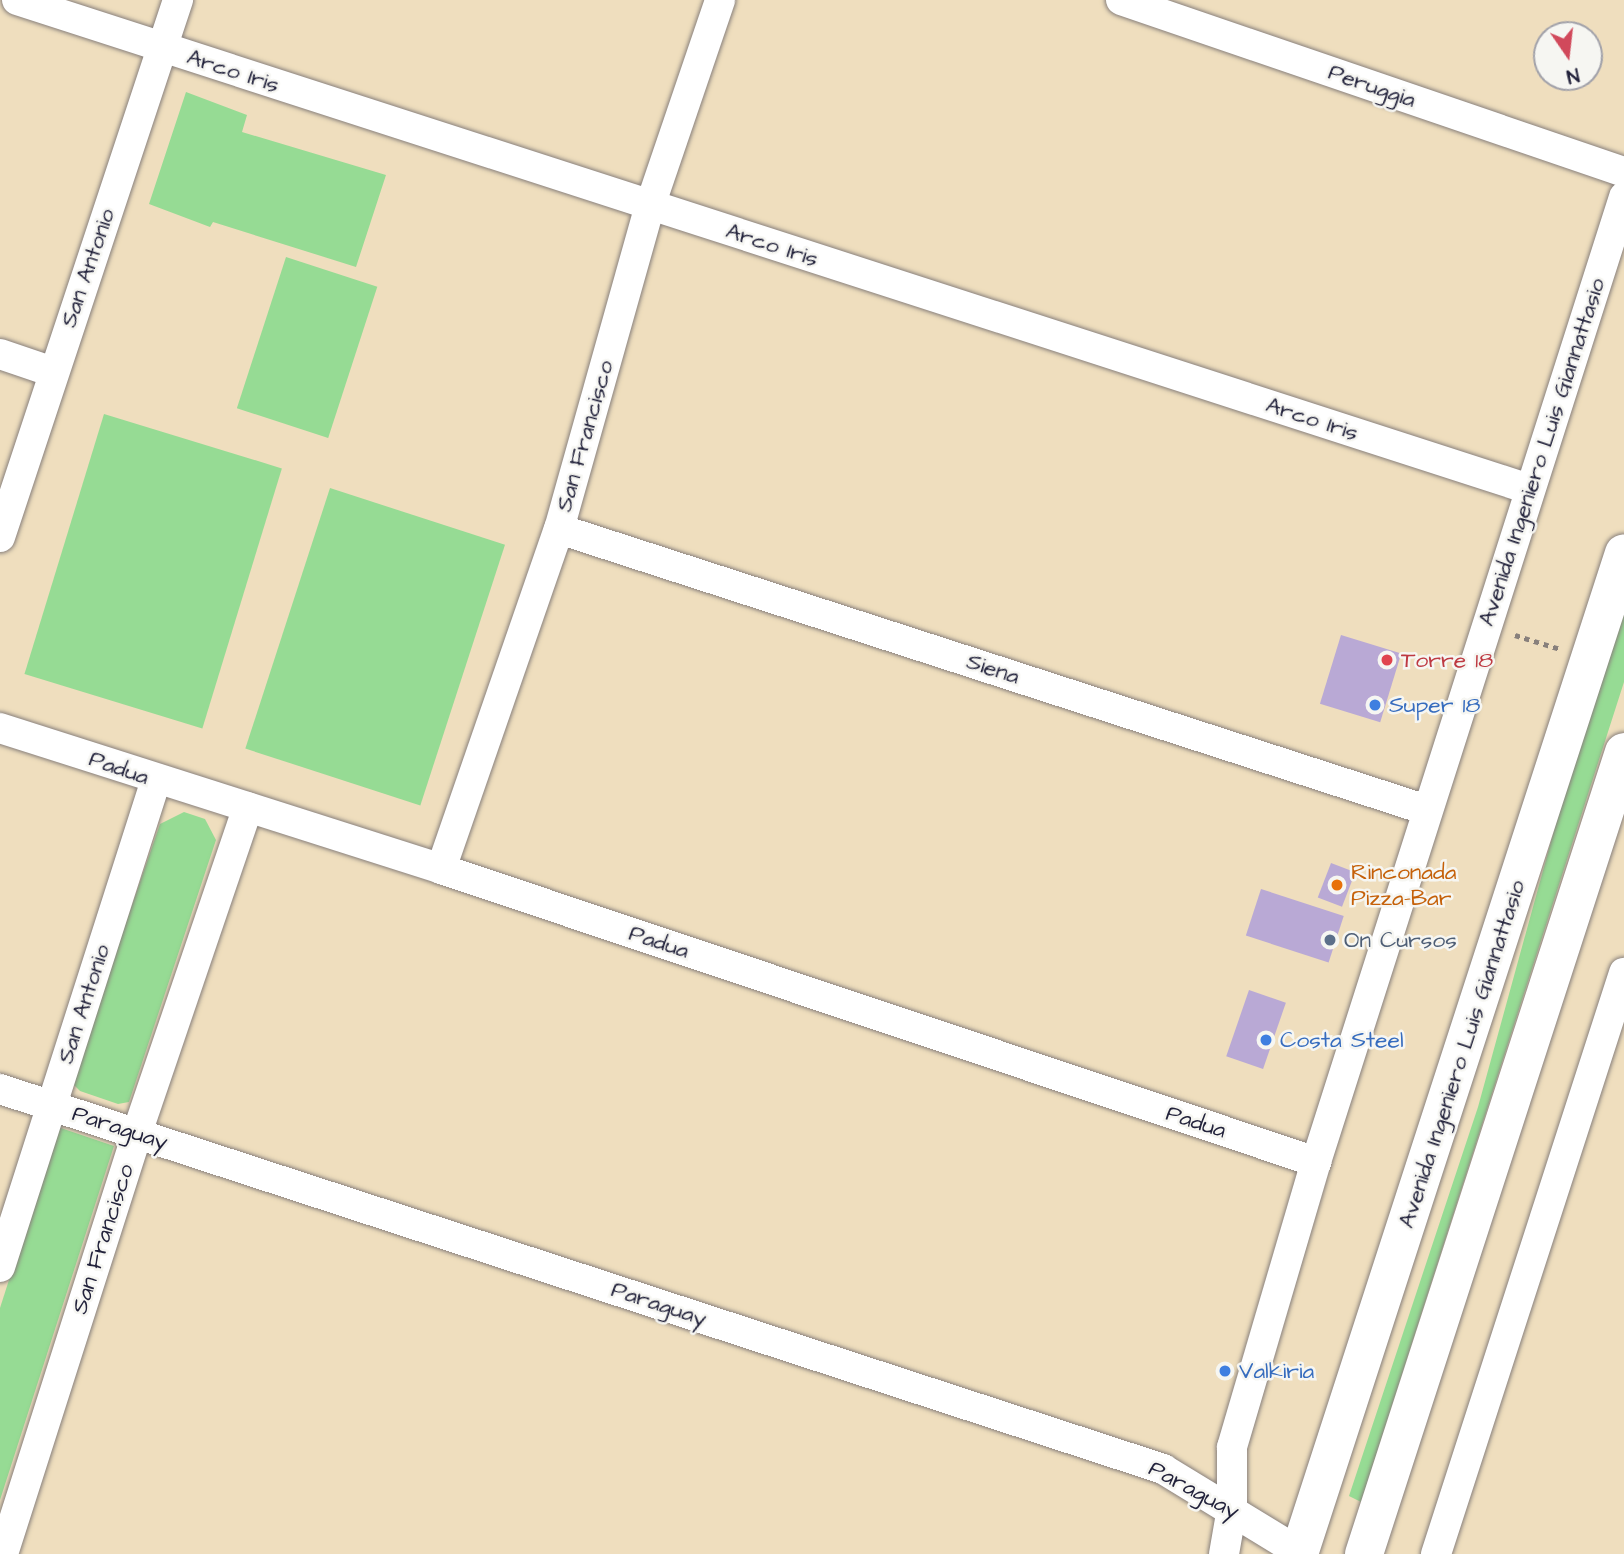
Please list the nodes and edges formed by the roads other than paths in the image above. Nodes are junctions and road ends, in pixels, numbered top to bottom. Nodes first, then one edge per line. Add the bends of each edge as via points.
1 (16, 0) edge
2 (178, 0) edge
3 (720, 0) edge
4 (1121, 0) edge
5 (162, 48) junction
6 (1624, 172) edge
7 (1624, 197) edge
8 (650, 206) junction
9 (0, 354) edge
10 (53, 372) junction
11 (1529, 489) junction
12 (559, 529) junction
13 (0, 537) edge
14 (1624, 553) edge
15 (0, 727) edge
16 (1624, 752) edge
17 (156, 780) junction
18 (248, 807) junction
19 (1427, 810) junction
20 (441, 869) junction
21 (1624, 973) edge
22 (0, 1089) edge
23 (51, 1106) junction
24 (137, 1133) junction
25 (1316, 1162) junction
26 (0, 1267) edge
27 (1232, 1508) junction
28 (3, 1554) edge
29 (1224, 1554) edge
30 (1301, 1554) edge
31 (1364, 1554) edge
32 (1436, 1554) edge

1 - 5 street, Arco Iris
2 - 5 street, San Antonio
3 - 8 street, San Francisco
4 - 6 street, Peruggia
5 - 8 street, Arco Iris
5 - 10 street, San Antonio
7 - 11 street, Avenida Ingeniero Luis Giannattasio
8 - 11 street, Arco Iris
8 - 12 street, San Francisco
9 - 10 street
10 - 13 street, San Antonio
11 - 19 street, Avenida Ingeniero Luis Giannattasio
12 - 19 street, Siena
12 - 20 street, San Francisco
14 - 30 main road, Avenida Ingeniero Luis Giannattasio
15 - 17 street, Padua
16 - 31 main road
17 - 18 street, Padua
17 - 23 street, San Antonio
18 - 20 street, Padua
18 - 24 street, San Francisco
19 - 25 street, Avenida Ingeniero Luis Giannattasio
20 - 25 street, Padua
21 - 32 street
22 - 23 street, Paraguay
23 - 24 street, Paraguay
23 - 26 street, San Antonio
24 - 27 street, Paraguay via 1163,1469
24 - 28 street, San Francisco
25 - 27 street, Avenida Ingeniero Luis Giannattasio via 1232,1447
27 - 29 street, Avenida Ingeniero Luis Giannattasio
27 - 30 street, Paraguay

